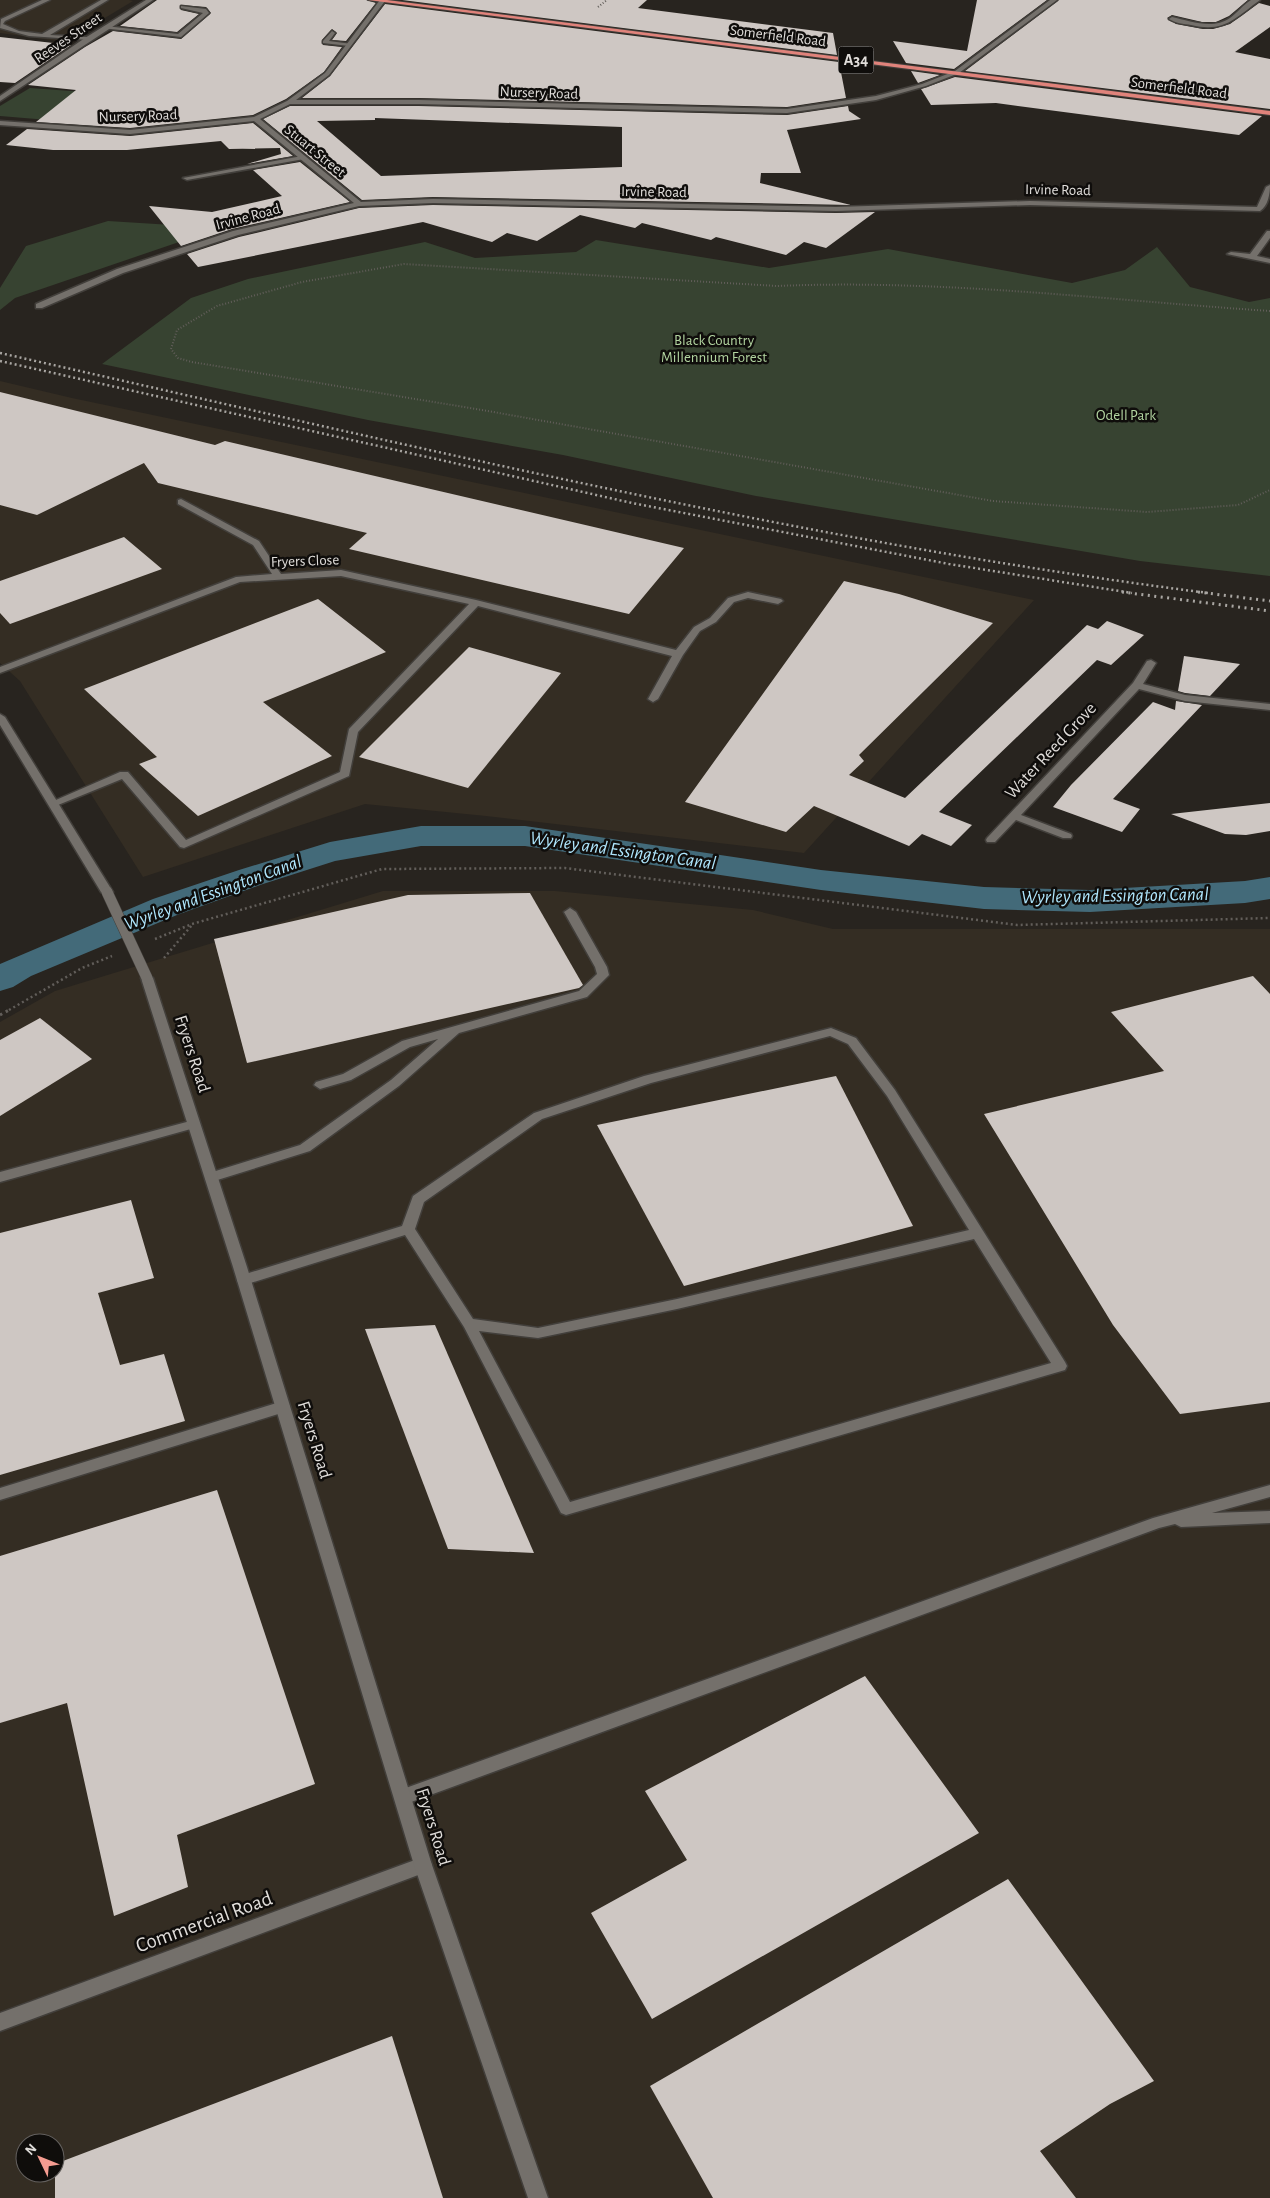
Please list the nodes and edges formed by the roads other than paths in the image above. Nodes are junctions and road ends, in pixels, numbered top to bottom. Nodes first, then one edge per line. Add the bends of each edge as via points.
1 (47, 0) edge
2 (105, 0) edge
3 (150, 0) edge
4 (371, 0) edge
5 (1054, 0) edge
6 (1257, 0) edge
7 (382, 1) junction
8 (183, 7) dead end
9 (1172, 20) dead end
10 (105, 28) junction
11 (332, 32) dead end
12 (45, 36) junction
13 (87, 39) junction
14 (350, 44) junction
15 (957, 72) junction
16 (0, 99) edge
17 (289, 102) junction
18 (1270, 113) edge
19 (255, 119) junction
20 (0, 123) edge
21 (302, 158) junction
22 (186, 178) dead end
23 (1270, 187) edge
24 (359, 204) junction
25 (1260, 209) junction
26 (1270, 211) edge
27 (1270, 233) edge
28 (1231, 254) dead end
29 (1252, 257) junction
30 (1270, 261) edge
31 (39, 306) dead end
32 (181, 502) dead end
33 (278, 576) junction
34 (778, 601) dead end
35 (476, 603) junction
36 (678, 654) junction
37 (1151, 663) dead end
38 (0, 670) edge
39 (1137, 684) junction
40 (653, 699) dead end
41 (1270, 707) edge
42 (0, 717) edge
43 (54, 803) junction
44 (1014, 816) junction
45 (1067, 836) dead end
46 (991, 840) dead end
47 (570, 912) dead end
48 (457, 1030) junction
49 (320, 1085) dead end
50 (194, 1124) junction
51 (0, 1177) edge
52 (211, 1177) junction
53 (408, 1229) junction
54 (978, 1233) junction
55 (244, 1280) junction
56 (469, 1324) junction
57 (283, 1407) junction
58 (1270, 1491) edge
59 (0, 1494) edge
60 (1270, 1517) edge
61 (1158, 1522) junction
62 (403, 1797) junction
63 (424, 1865) junction
64 (0, 2022) edge
65 (538, 2198) edge

1 - 12 street via 3,20 0,25 5,29
2 - 12 street
3 - 10 street, Reeves Street
4 - 7 highway, Somerfield Road / A34
5 - 15 street, Nursery Road
6 - 9 street via 1222,26
7 - 14 street
7 - 15 highway, Somerfield Road / A34
8 - 10 street via 206,13 179,36
10 - 13 street, Reeves Street
11 - 14 street via 325,42
12 - 13 street
13 - 16 street, Reeves Street
14 - 17 street via 327,74
15 - 17 street, Nursery Road via 876,98 787,111
15 - 18 highway, Somerfield Road / A34
17 - 19 street, Nursery Road
19 - 20 street, Nursery Road via 130,132
19 - 21 street, Stuart Street
21 - 22 street
21 - 24 street, Stuart Street
23 - 25 street
24 - 25 street, Irvine Road via 433,201 836,209 1030,202
24 - 31 street, Irvine Road via 236,232 120,271
25 - 26 street, Irvine Road
27 - 29 street
28 - 29 street
29 - 30 street
32 - 33 street via 256,542
33 - 35 street, Fryers Close via 341,573
33 - 38 street, Fryers Close via 240,579
34 - 36 street via 748,595 731,600 713,620 697,629
35 - 36 street, Fryers Close
35 - 43 street via 353,731 345,774 184,845 124,774
36 - 40 street
37 - 39 street, Water Reed Grove
39 - 41 street via 1185,698
39 - 44 street, Water Reed Grove
42 - 43 street, Fryers Road
43 - 50 street, Fryers Road, bridge via 107,892 147,978
44 - 45 street
44 - 46 street, Water Reed Grove
47 - 48 street via 601,967 603,975 598,983 569,1000
48 - 49 street via 406,1044 348,1077
48 - 52 street via 395,1083 305,1148
50 - 51 street
50 - 52 street, Fryers Road
52 - 55 street, Fryers Road
53 - 54 street via 418,1199 538,1116 648,1079 831,1032 852,1041 891,1093
53 - 55 street
53 - 56 street
54 - 56 street via 677,1304 538,1333
54 - 56 street via 1060,1366 566,1509
55 - 57 street, Fryers Road
57 - 59 street
57 - 62 street, Fryers Road
58 - 61 street
60 - 61 street
61 - 62 street
62 - 63 street, Fryers Road
63 - 64 street, Commercial Road
63 - 65 street, Fryers Road

